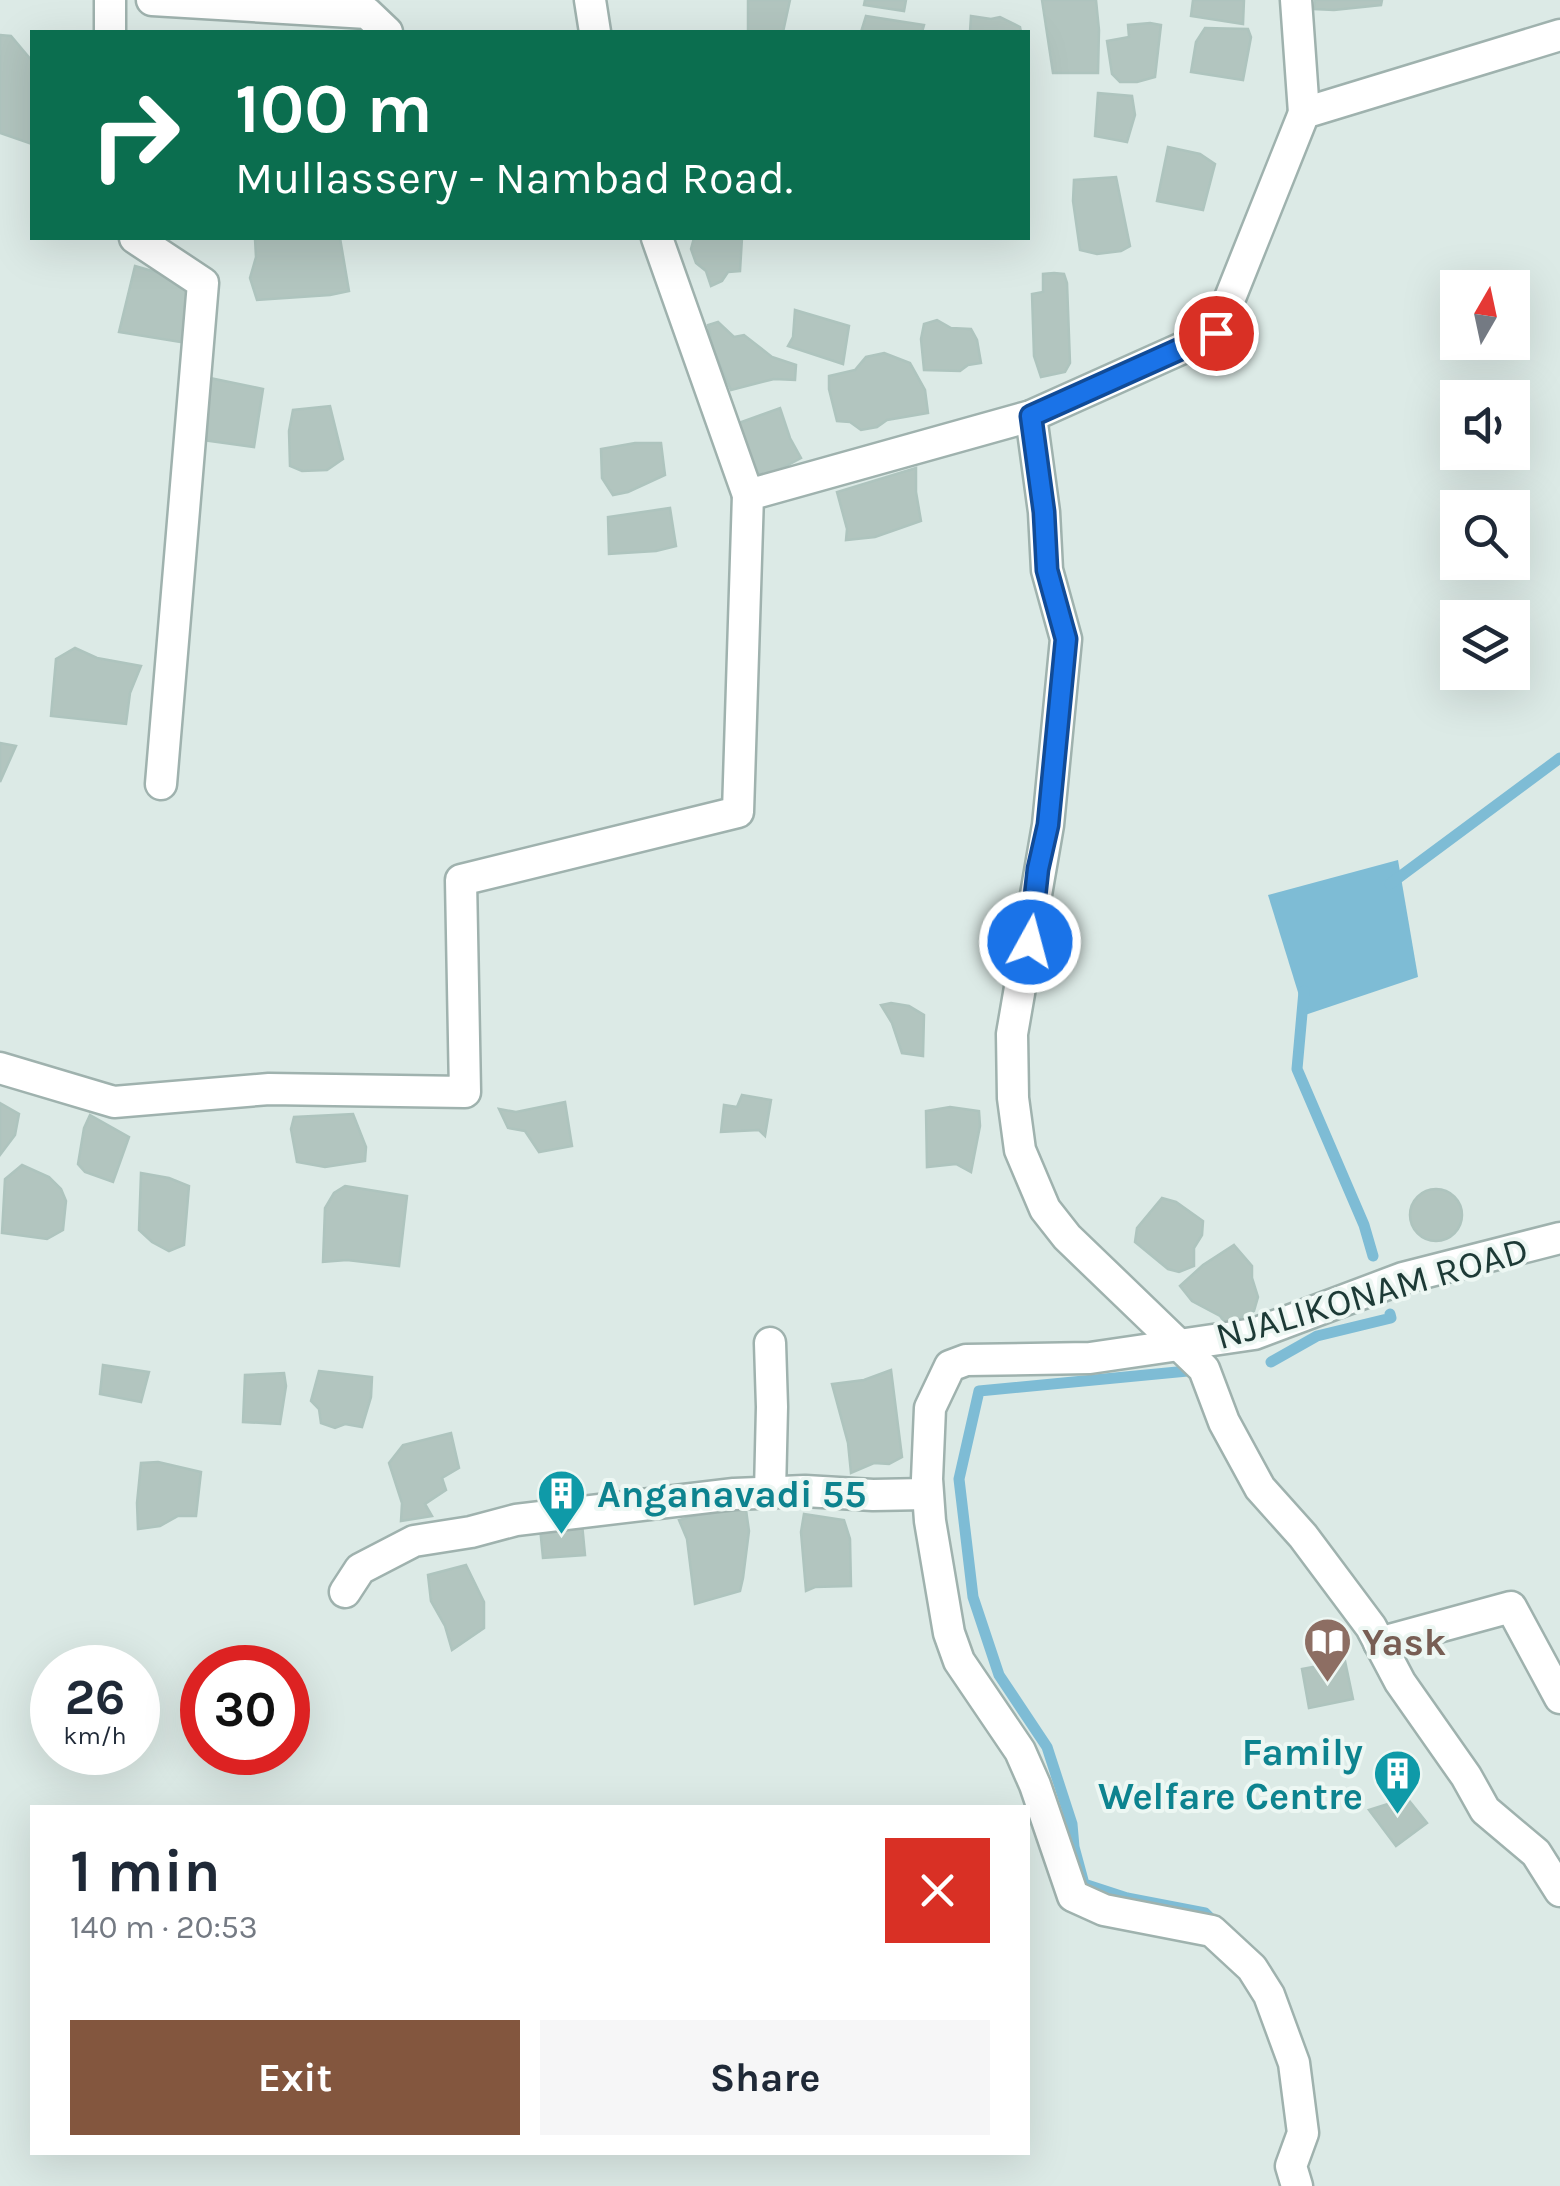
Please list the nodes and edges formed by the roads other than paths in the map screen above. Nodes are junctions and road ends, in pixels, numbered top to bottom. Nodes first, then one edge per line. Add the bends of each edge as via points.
1 (110, 0) edge
2 (152, 0) edge
3 (590, 0) edge
4 (1296, 0) edge
5 (110, 30) edge
6 (384, 30) edge
7 (595, 30) edge
8 (1560, 35) edge
9 (1304, 113) junction
10 (138, 240) edge
11 (658, 240) edge
12 (1031, 416) junction
13 (748, 495) junction
14 (161, 784) dead end
15 (0, 1068) edge
16 (1560, 1238) edge
17 (770, 1343) dead end
18 (1183, 1347) junction
19 (770, 1492) junction
20 (927, 1494) junction
21 (345, 1592) dead end
22 (1380, 1643) junction
23 (1560, 1698) edge
24 (1560, 1891) edge
25 (1296, 2186) edge

1 - 5 street
2 - 6 street via 367,13
3 - 7 street
4 - 9 street
8 - 9 street
9 - 12 street via 1216,333
10 - 14 street via 204,283
11 - 13 street
12 - 13 street
12 - 18 street via 1047,570 1066,639 1048,825 1012,1034 1020,1150 1045,1210 1067,1237
13 - 15 street via 738,812 461,880 465,1092 269,1089 114,1102
16 - 18 street, NJALIKONAM ROAD via 1388,1283 1254,1334
17 - 19 street
18 - 20 street, NJALIKONAM ROAD via 950,1366 930,1408
18 - 22 street via 1204,1369 1260,1488
19 - 20 street
19 - 21 street via 516,1520 414,1541 360,1569
20 - 25 street via 953,1650 1020,1751 1073,1896 1104,1910 1212,1931 1240,1954 1269,1995 1300,2096 1303,2134 1291,2166
22 - 23 street via 1511,1607
22 - 24 street via 1485,1810 1536,1853

